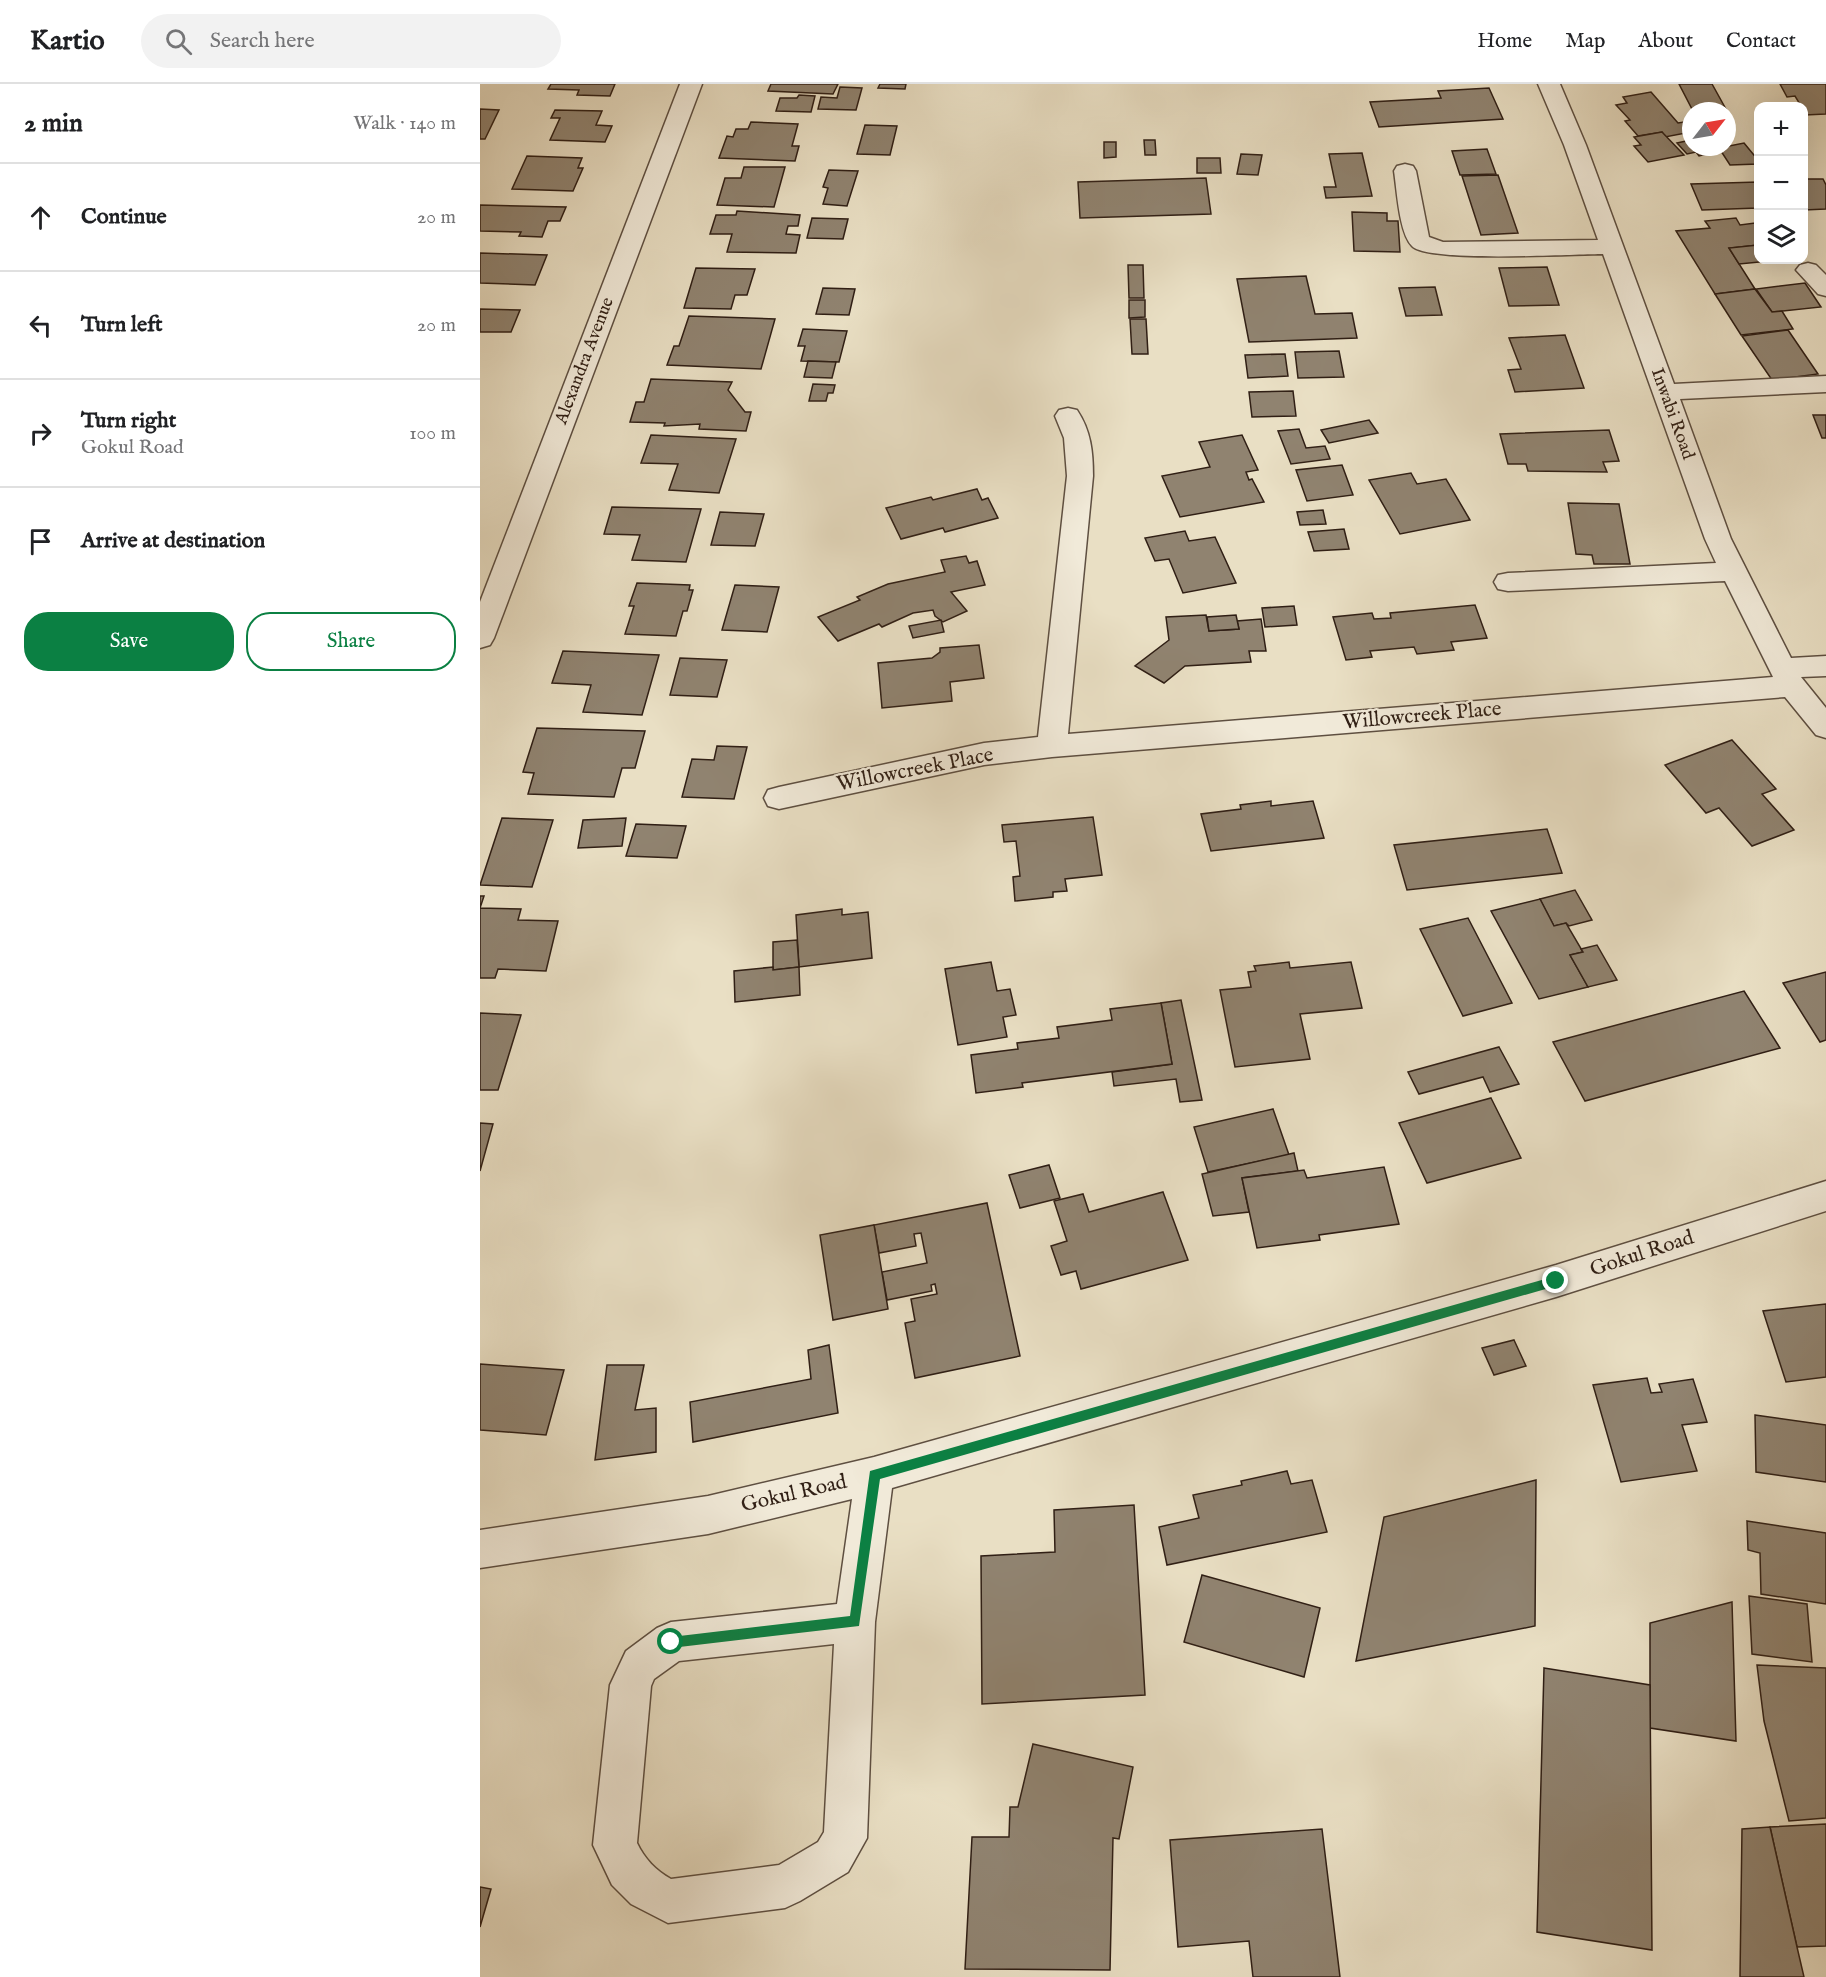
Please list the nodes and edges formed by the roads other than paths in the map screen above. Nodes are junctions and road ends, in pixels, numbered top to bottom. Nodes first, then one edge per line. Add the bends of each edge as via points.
1 (691, 84) edge
2 (1549, 84) edge
3 (1405, 171) dead end
4 (1612, 247) junction
5 (1808, 270) dead end
6 (1826, 290) edge
7 (1826, 384) edge
8 (1664, 392) junction
9 (1068, 416) dead end
10 (1733, 570) junction
11 (1508, 582) dead end
12 (480, 638) edge
13 (1826, 666) edge
14 (1787, 677) junction
15 (1826, 728) edge
16 (1052, 746) junction
17 (779, 798) dead end
18 (1826, 1196) edge
19 (874, 1475) junction
20 (480, 1549) edge
21 (855, 1622) junction

1 - 12 street, Alexandra Avenue
2 - 4 street, Inwabi Road
3 - 4 street via 1417,237 1427,247
4 - 8 street, Inwabi Road
5 - 6 street
7 - 8 street
8 - 10 street, Inwabi Road
9 - 16 street via 1080,450 1080,476
10 - 11 street
10 - 14 street, Inwabi Road
13 - 14 street, Willowcreek Place
14 - 15 street, Inwabi Road
14 - 16 street, Willowcreek Place
16 - 17 street, Willowcreek Place via 984,754
18 - 19 street, Gokul Road via 1556,1281
19 - 20 street, Gokul Road via 708,1515
19 - 21 street
21 - 21 street via 845,1838 833,1857 784,1886 668,1901 646,1888 627,1870 615,1845 631,1685 640,1665 671,1642

